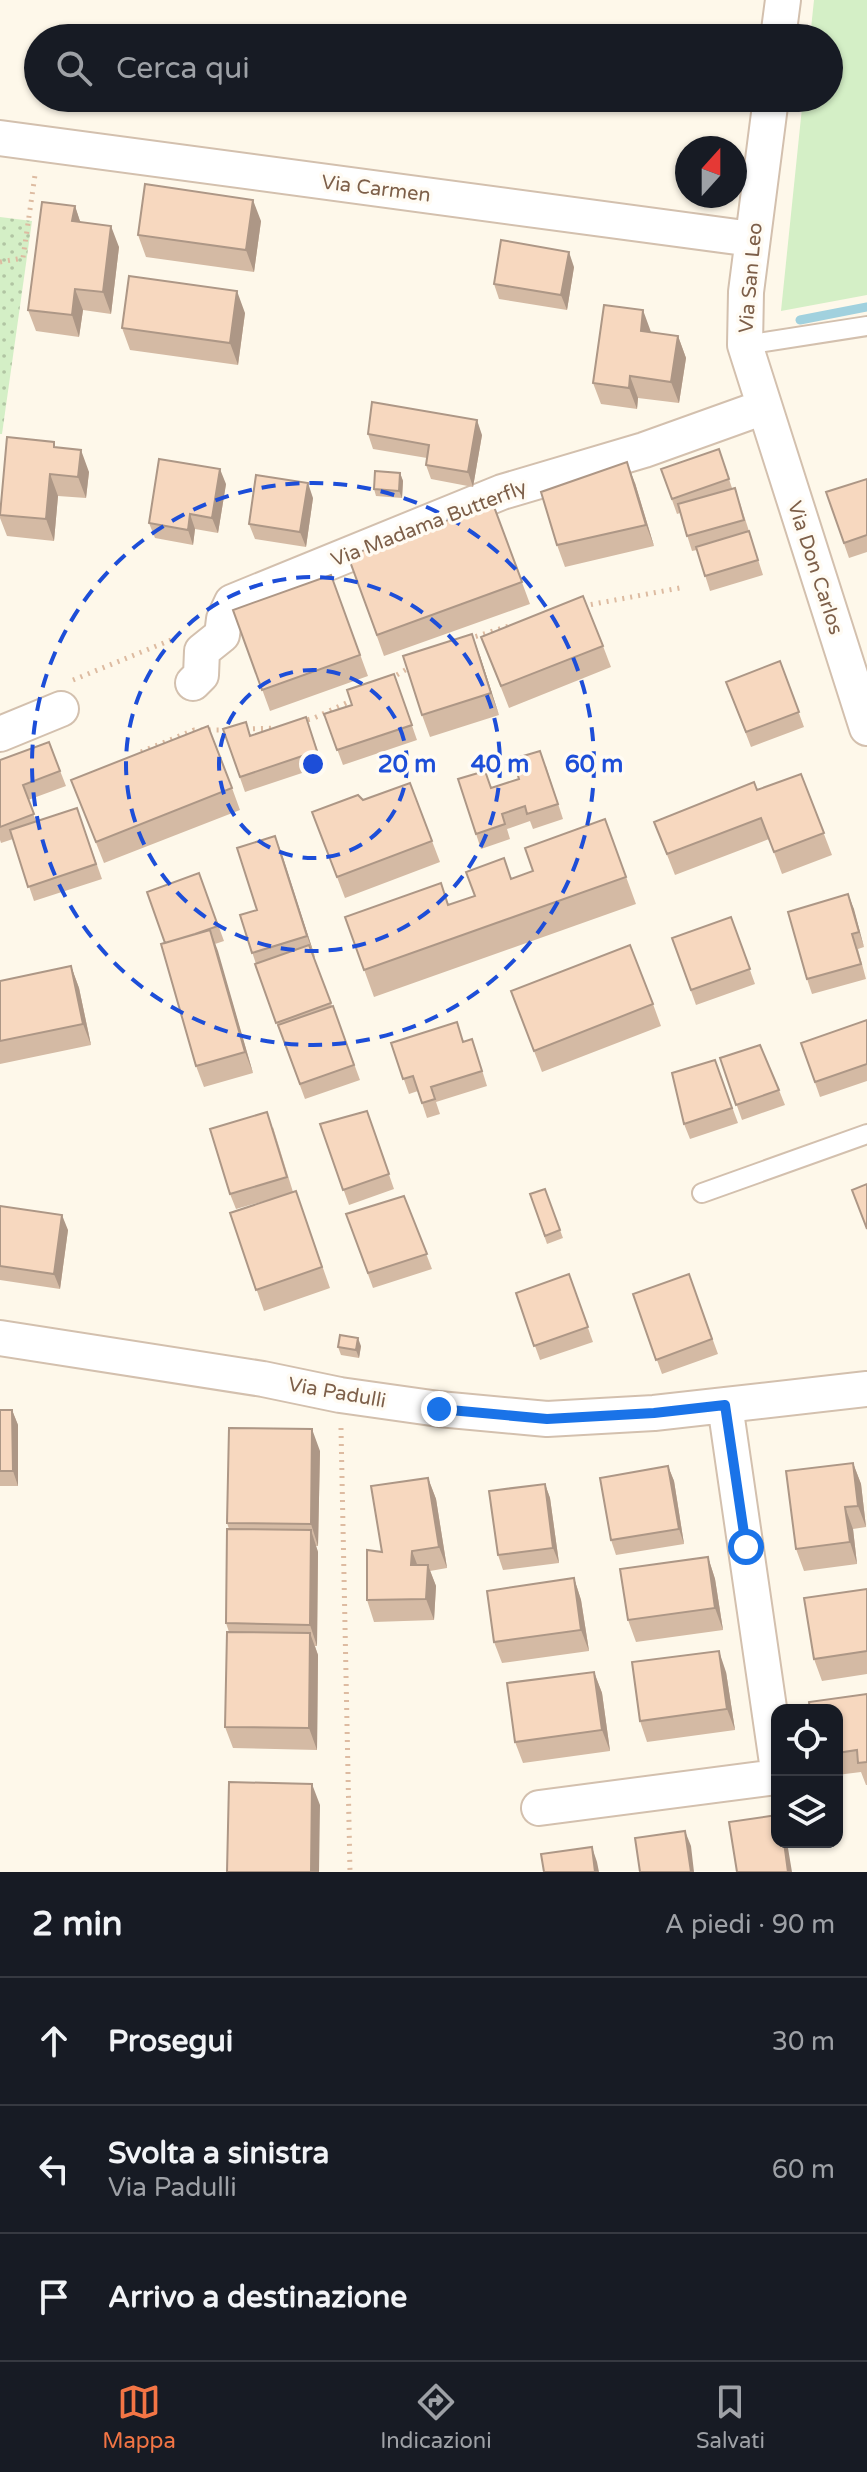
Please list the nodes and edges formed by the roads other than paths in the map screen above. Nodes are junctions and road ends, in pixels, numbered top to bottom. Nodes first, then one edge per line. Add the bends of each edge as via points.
1 (783, 0) edge
2 (780, 24) edge
3 (769, 112) edge
4 (0, 138) edge
5 (752, 239) junction
6 (867, 326) edge
7 (745, 345) junction
8 (764, 407) junction
9 (193, 683) dead end
10 (61, 709) road end
11 (867, 728) edge
12 (0, 734) edge
13 (867, 1134) edge
14 (702, 1193) dead end
15 (0, 1338) edge
16 (867, 1389) edge
17 (725, 1405) junction
18 (771, 1722) edge
19 (771, 1778) edge
20 (539, 1808) dead end

1 - 2 street
3 - 5 street, Via San Leo
4 - 5 street, Via Carmen
5 - 7 street, Via San Leo
6 - 7 lane
7 - 8 street, Via San Leo
8 - 9 street, Via Madama Butterfly via 502,492 232,602 222,635 202,651 201,675
8 - 11 street, Via Don Carlos
10 - 12 street
13 - 14 lane
15 - 17 street, Via Padulli via 340,1395 547,1419
16 - 17 street, Via Padulli
17 - 18 street
19 - 20 street

